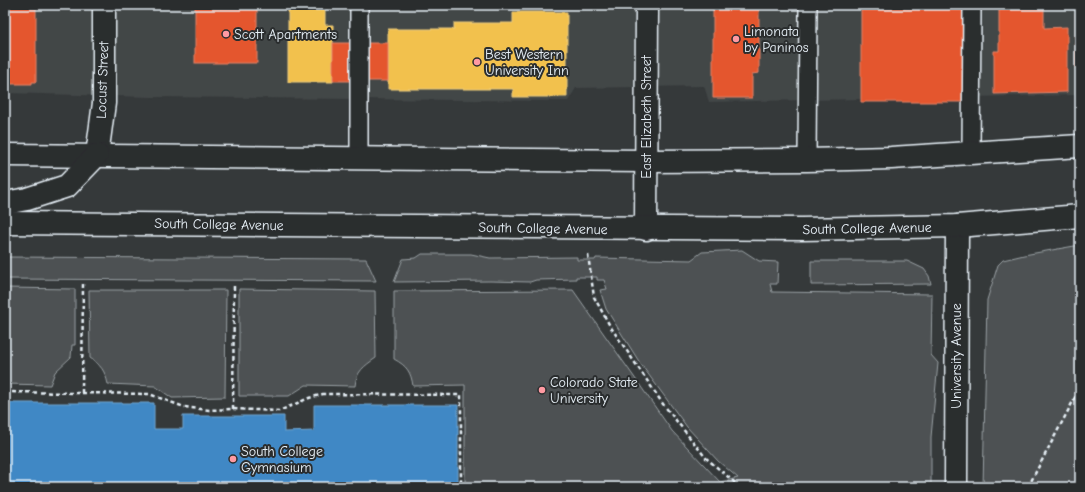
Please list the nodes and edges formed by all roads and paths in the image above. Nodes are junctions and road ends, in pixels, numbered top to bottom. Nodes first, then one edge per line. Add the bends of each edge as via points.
1 (104, 5) edge
2 (359, 5) edge
3 (647, 5) edge
4 (808, 5) edge
5 (972, 5) edge
6 (1080, 146) edge
7 (971, 153) junction
8 (5, 154) edge
9 (97, 155) junction
10 (359, 157) junction
11 (807, 160) junction
12 (646, 161) junction
13 (5, 203) edge
14 (1080, 216) edge
15 (5, 223) edge
16 (957, 226) junction
17 (646, 230) junction
18 (588, 250) dead end
19 (83, 284) dead end
20 (234, 284) dead end
21 (1080, 388) edge
22 (5, 392) edge
23 (82, 393) junction
24 (233, 409) junction
25 (461, 487) edge
26 (740, 487) edge
27 (956, 487) edge
28 (1028, 487) edge

1 - 9 main road, Locust Street via 104,103
2 - 10 lane
3 - 12 main road, East Elizabeth Street
4 - 11 lane
5 - 7 lane
6 - 7 main road
7 - 11 main road
8 - 9 main road
9 - 10 main road
9 - 13 main road via 67,186
10 - 12 main road
11 - 12 main road
12 - 17 main road, East Elizabeth Street
14 - 16 main road, South College Avenue
15 - 17 main road, South College Avenue
16 - 17 main road, South College Avenue
16 - 27 main road, University Avenue
18 - 26 path via 594,297 610,326 663,404 706,458
19 - 23 path
20 - 24 path
21 - 28 path
22 - 23 path
23 - 24 path via 149,394 184,407
24 - 25 path via 279,411 323,394 461,395

